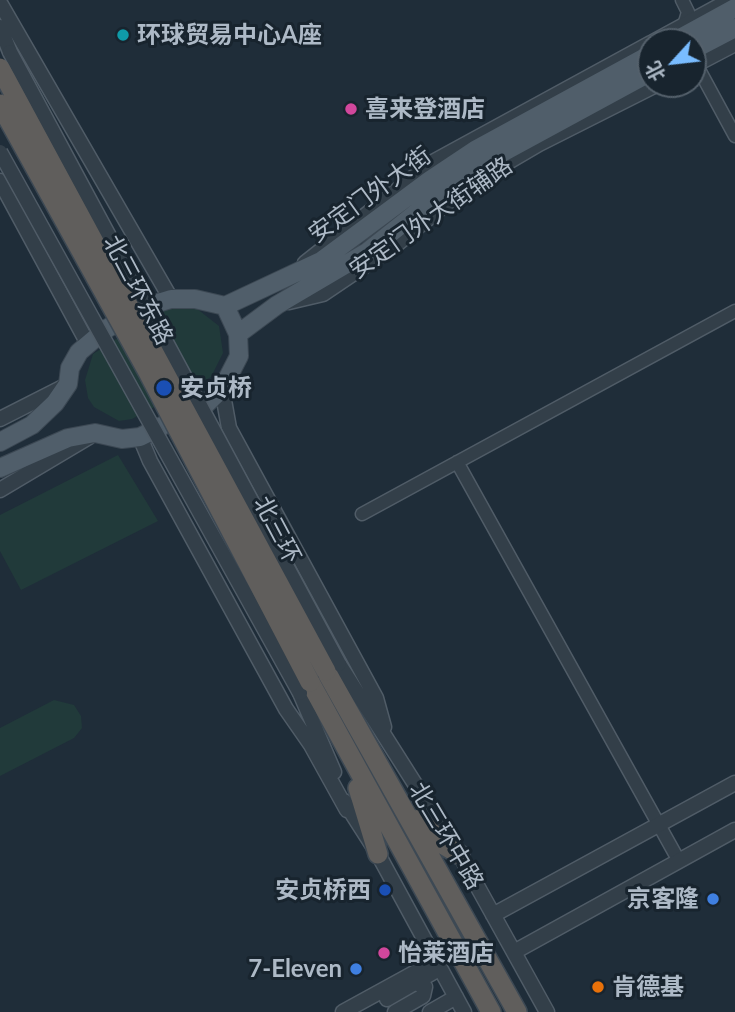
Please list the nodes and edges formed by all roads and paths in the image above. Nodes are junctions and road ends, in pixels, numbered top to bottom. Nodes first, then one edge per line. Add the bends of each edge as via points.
1 (682, 0) edge
2 (730, 0) edge
3 (0, 4) edge
4 (735, 8) edge
5 (0, 27) edge
6 (688, 28) edge
7 (705, 28) edge
8 (735, 28) edge
9 (707, 32) edge
10 (707, 40) edge
11 (735, 44) edge
12 (707, 47) edge
13 (637, 51) edge
14 (5, 60) edge
15 (637, 62) edge
16 (637, 80) edge
17 (707, 85) edge
18 (637, 94) edge
19 (0, 104) edge
20 (735, 136) edge
21 (0, 152) edge
22 (0, 181) edge
23 (290, 277) junction
24 (171, 299) junction
25 (277, 305) junction
26 (225, 306) junction
27 (735, 311) edge
28 (238, 334) junction
29 (87, 342) junction
30 (68, 384) junction
31 (222, 389) junction
32 (0, 419) edge
33 (94, 433) junction
34 (140, 436) junction
35 (0, 442) edge
36 (457, 462) junction
37 (0, 468) edge
38 (0, 490) edge
39 (362, 513) dead end
40 (319, 678) junction
41 (388, 742) junction
42 (356, 769) junction
43 (735, 783) edge
44 (397, 796) junction
45 (347, 810) junction
46 (659, 824) junction
47 (735, 830) edge
48 (378, 854) junction
49 (460, 855) junction
50 (679, 861) junction
51 (493, 915) junction
52 (514, 953) junction
53 (438, 965) junction
54 (416, 983) junction
55 (456, 997) junction
56 (405, 1008) edge
57 (343, 1012) edge
58 (363, 1012) edge
59 (430, 1012) edge
60 (464, 1012) edge
61 (491, 1012) edge
62 (517, 1012) edge
63 (547, 1012) edge

1 - 6 street via 688,12
2 - 7 street, 安定门外大街辅路
3 - 24 street
4 - 9 main road
5 - 14 street
8 - 10 main road
11 - 12 street, 安定门外大街辅路
13 - 23 street, 安定门外大街辅路 via 433,163
14 - 40 highway, 北三环, bridge
15 - 23 main road, 安定门外大街 via 475,150 321,261
16 - 25 main road, 安定门外大街 via 500,154 441,193 367,252
17 - 20 street
18 - 25 street, 安定门外大街辅路 via 469,185 397,244 323,294
19 - 40 highway, 北三环, bridge
21 - 40 street, bridge
22 - 29 street
23 - 26 main road, 安定门外大街
24 - 26 main road
24 - 29 main road via 148,306
25 - 28 main road, 安定门外大街
26 - 28 main road
27 - 36 street
28 - 31 main road via 239,356
29 - 30 main road via 70,368
30 - 32 street
30 - 35 main road via 32,425
31 - 34 main road via 206,404
31 - 41 street via 229,428 376,698
33 - 34 main road via 122,439
33 - 37 main road
33 - 38 street
34 - 45 street via 286,709
36 - 39 street
36 - 46 street
40 - 41 street, 北三环中路
40 - 42 highway, 北三环
40 - 44 highway, 北三环
40 - 45 street via 325,745
41 - 49 street, 北三环中路
42 - 48 highway via 358,792
42 - 61 highway, 北三环
43 - 46 street
44 - 49 highway via 442,844
44 - 62 highway, 北三环
45 - 48 street
46 - 50 street
46 - 51 street
47 - 50 street
48 - 53 street
49 - 51 street, 北三环中路
50 - 52 street
51 - 52 street, 北三环中路
52 - 63 street, 北三环中路
53 - 54 street
53 - 55 street
53 - 57 street
54 - 56 street via 426,992
54 - 58 street
55 - 59 street
55 - 60 street

